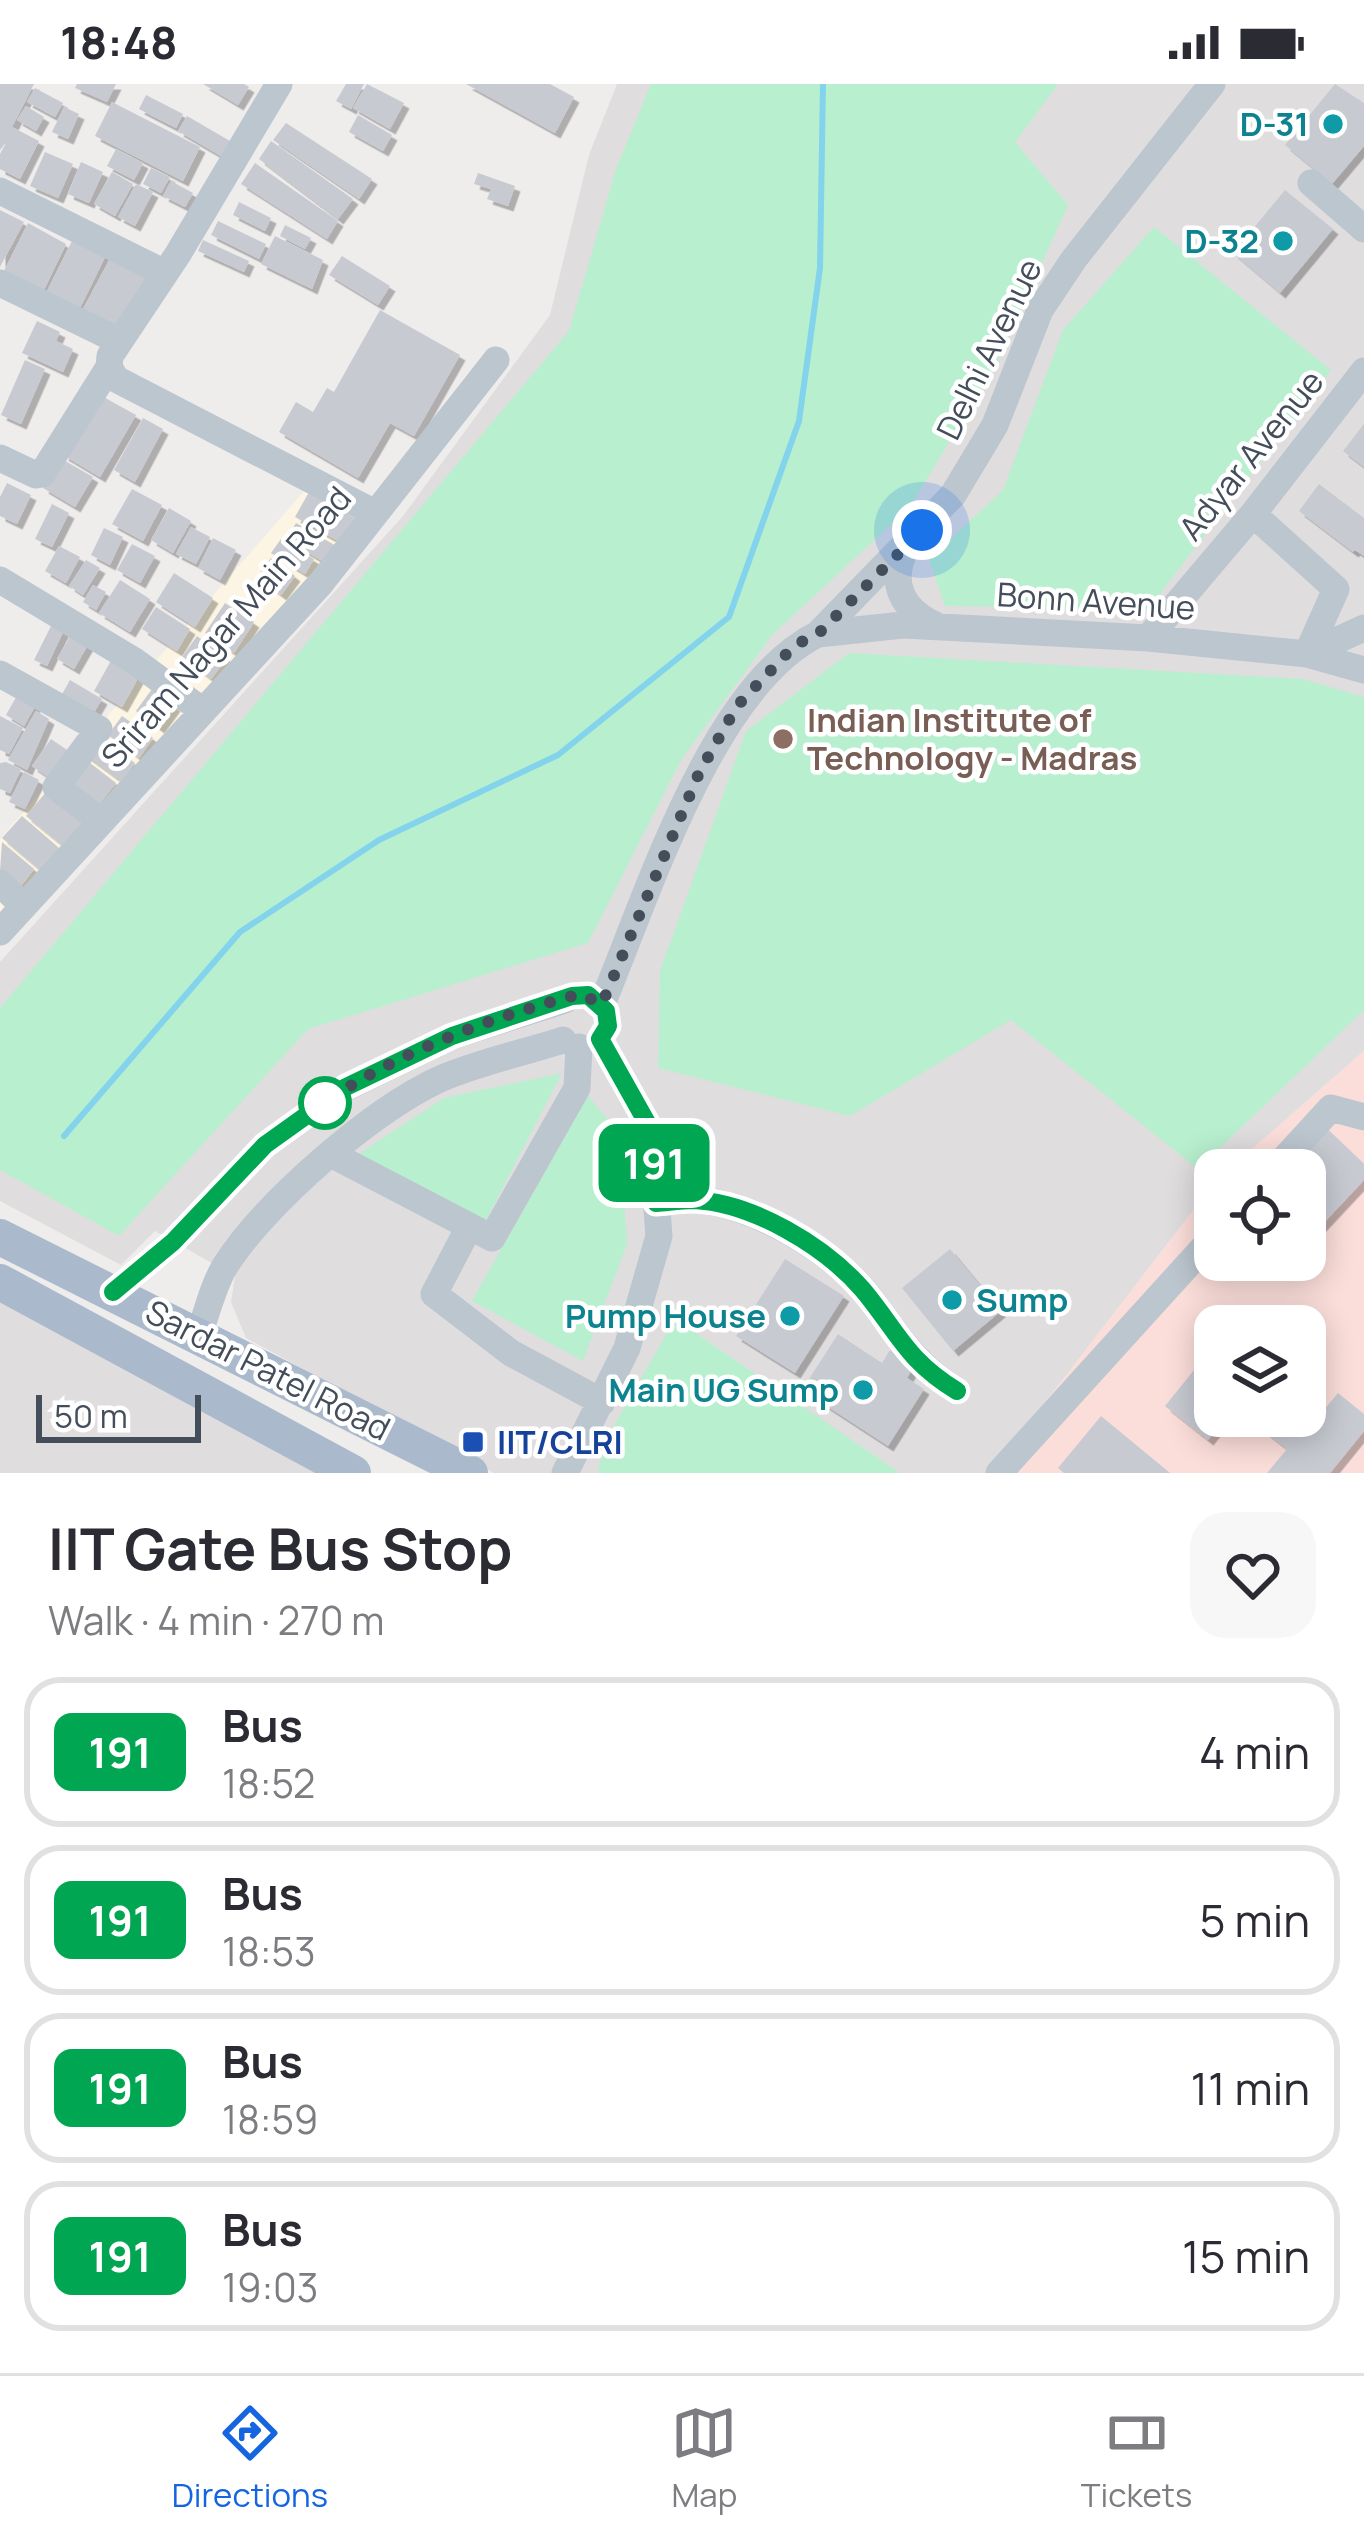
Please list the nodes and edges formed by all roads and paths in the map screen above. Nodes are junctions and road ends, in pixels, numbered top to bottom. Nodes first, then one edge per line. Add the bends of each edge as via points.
1 (280, 84) edge
2 (1195, 90) edge
3 (1311, 183) dead end
4 (0, 191) edge
5 (1364, 229) edge
6 (165, 273) junction
7 (0, 283) edge
8 (496, 359) dead end
9 (115, 362) junction
10 (1360, 384) edge
11 (0, 458) edge
12 (375, 513) junction
13 (1253, 514) junction
14 (907, 544) junction
15 (0, 580) edge
16 (938, 627) junction
17 (1364, 628) edge
18 (818, 634) junction
19 (1148, 638) junction
20 (1307, 654) junction
21 (1364, 670) edge
22 (0, 674) edge
23 (203, 711) junction
24 (101, 821) junction
25 (0, 884) edge
26 (22, 905) junction
27 (0, 932) edge
28 (565, 1000) junction
29 (602, 1004) junction
30 (581, 1042) junction
31 (1364, 1117) edge
32 (1293, 1149) edge
33 (331, 1154) junction
34 (656, 1203) junction
35 (470, 1227) junction
36 (0, 1237) edge
37 (1194, 1258) edge
38 (0, 1282) edge
39 (37, 1300) junction
40 (106, 1303) junction
41 (199, 1335) junction
42 (957, 1391) dead end
43 (602, 1402) junction
44 (353, 1473) edge
45 (420, 1473) edge
46 (470, 1473) edge
47 (565, 1473) edge
48 (998, 1473) edge

1 - 6 street
2 - 14 street, Delhi Avenue via 1040,310 995,425 953,496
3 - 5 street
4 - 6 street
6 - 9 street
7 - 9 street
8 - 12 street, Sriram Nagar Main Road
9 - 11 street via 42,473
9 - 12 street
10 - 13 street, Adyar Avenue
12 - 23 street, Sriram Nagar Main Road
13 - 19 street, Adyar Avenue
13 - 20 street via 1336,589
14 - 16 street via 897,570 901,596
14 - 18 street, Delhi Avenue
15 - 23 street
16 - 18 street, Bonn Avenue
16 - 19 street, Bonn Avenue
17 - 20 street
18 - 29 street, Delhi Avenue via 795,645 737,706 699,773
19 - 20 street, Bonn Avenue
20 - 21 street, Bonn Avenue
22 - 24 street via 99,729 56,787
23 - 24 street, Sriram Nagar Main Road
24 - 26 street, Sriram Nagar Main Road
25 - 26 street
26 - 27 street, Sriram Nagar Main Road
28 - 29 street via 580,994
28 - 30 street via 555,1024
28 - 40 street via 452,1036 346,1087 265,1145
29 - 30 street via 608,1018
30 - 33 street via 441,1078
30 - 34 street via 651,1130
30 - 35 street via 577,1088 492,1238
31 - 32 street via 1330,1108
33 - 35 street
33 - 41 street via 244,1240 223,1269
34 - 42 street via 696,1200 781,1228 846,1270 909,1355
34 - 43 street via 658,1236 627,1348
35 - 43 street via 434,1294 511,1353
36 - 40 main road
37 - 48 street
38 - 39 main road, Sardar Patel Road
39 - 40 main road
39 - 44 main road, Sardar Patel Road
40 - 41 main road, Sardar Patel Road
40 - 45 main road
41 - 46 main road, Sardar Patel Road
43 - 47 street

